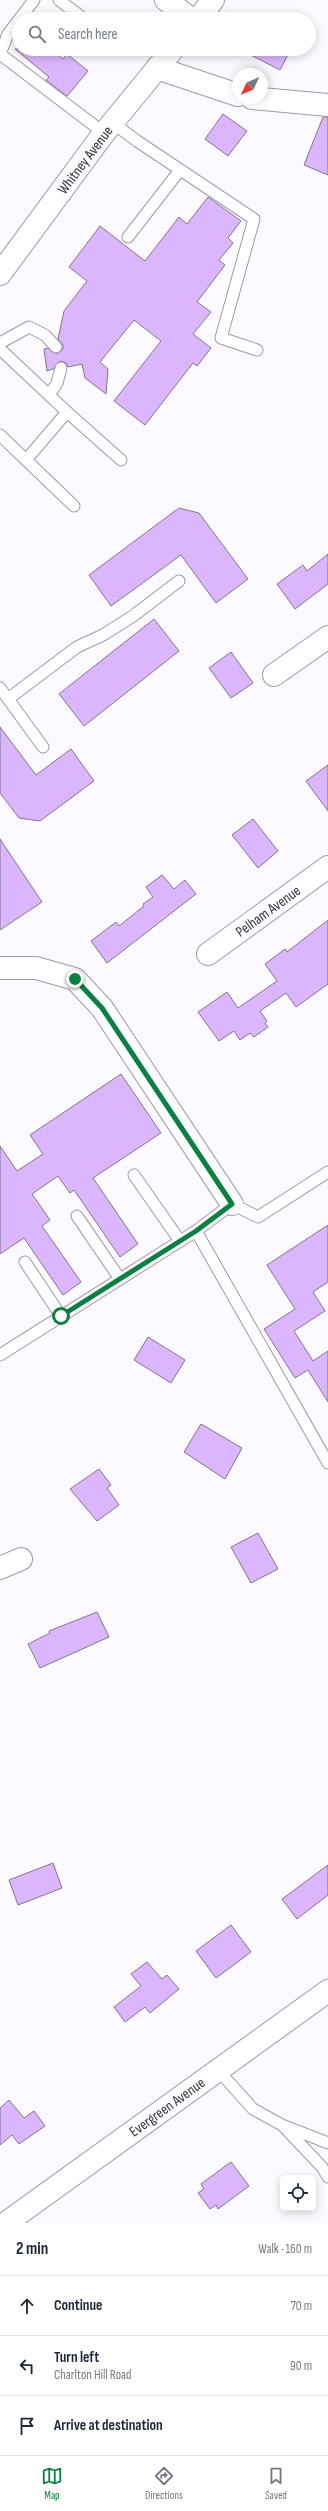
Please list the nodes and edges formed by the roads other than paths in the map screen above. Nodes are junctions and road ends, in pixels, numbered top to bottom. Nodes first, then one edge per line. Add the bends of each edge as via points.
1 (34, 0) edge
2 (59, 0) edge
3 (166, 0) edge
4 (213, 0) edge
5 (25, 12) edge
6 (75, 12) edge
7 (182, 12) edge
8 (204, 12) edge
9 (12, 29) edge
10 (0, 54) edge
11 (167, 56) edge
12 (157, 68) junction
13 (232, 93) edge
14 (268, 99) edge
15 (328, 105) edge
16 (109, 128) junction
17 (180, 170) junction
18 (128, 236) dead end
19 (2, 267) edge
20 (0, 343) edge
21 (56, 347) dead end
22 (0, 349) edge
23 (257, 350) dead end
24 (61, 368) dead end
25 (49, 395) junction
26 (67, 412) junction
27 (0, 435) edge
28 (26, 460) junction
29 (121, 460) dead end
30 (74, 506) dead end
31 (179, 581) dead end
32 (328, 637) edge
33 (274, 675) dead end
34 (0, 688) edge
35 (8, 699) junction
36 (43, 747) dead end
37 (328, 867) edge
38 (208, 954) dead end
39 (0, 968) edge
40 (328, 1172) edge
41 (134, 1175) dead end
42 (232, 1204) junction
43 (77, 1216) dead end
44 (196, 1231) junction
45 (180, 1241) junction
46 (25, 1262) dead end
47 (120, 1279) junction
48 (61, 1316) junction
49 (0, 1355) edge
50 (328, 1463) edge
51 (21, 1559) dead end
52 (0, 1568) edge
53 (328, 1991) edge
54 (218, 2070) junction
55 (282, 2126) junction
56 (328, 2142) edge
57 (328, 2177) edge
58 (6, 2223) edge

1 - 5 lane
2 - 6 lane
3 - 7 street
4 - 8 street
9 - 10 lane
10 - 16 lane
11 - 12 street, Whitney Avenue
12 - 13 street
12 - 16 street, Whitney Avenue
14 - 15 street
16 - 17 lane
16 - 19 street, Whitney Avenue
17 - 18 lane
17 - 23 lane via 254,219 221,338
20 - 21 lane via 29,327 45,335
22 - 25 lane
24 - 25 lane via 57,383
25 - 26 lane
26 - 28 lane
26 - 29 lane
27 - 28 lane
28 - 30 lane
31 - 35 lane via 133,616 103,635 77,647
32 - 33 street
34 - 35 lane
35 - 36 lane
37 - 38 street, Pelham Avenue
39 - 42 street via 36,968 75,979 102,1008
40 - 42 lane via 258,1217
41 - 45 lane
42 - 44 lane
43 - 47 lane
44 - 45 lane
44 - 50 lane
45 - 47 lane
46 - 48 lane
47 - 48 lane
48 - 49 lane
51 - 52 street
53 - 54 street, Evergreen Avenue
54 - 55 lane via 252,2108
54 - 58 street, Evergreen Avenue
55 - 56 lane
55 - 57 lane via 322,2167

